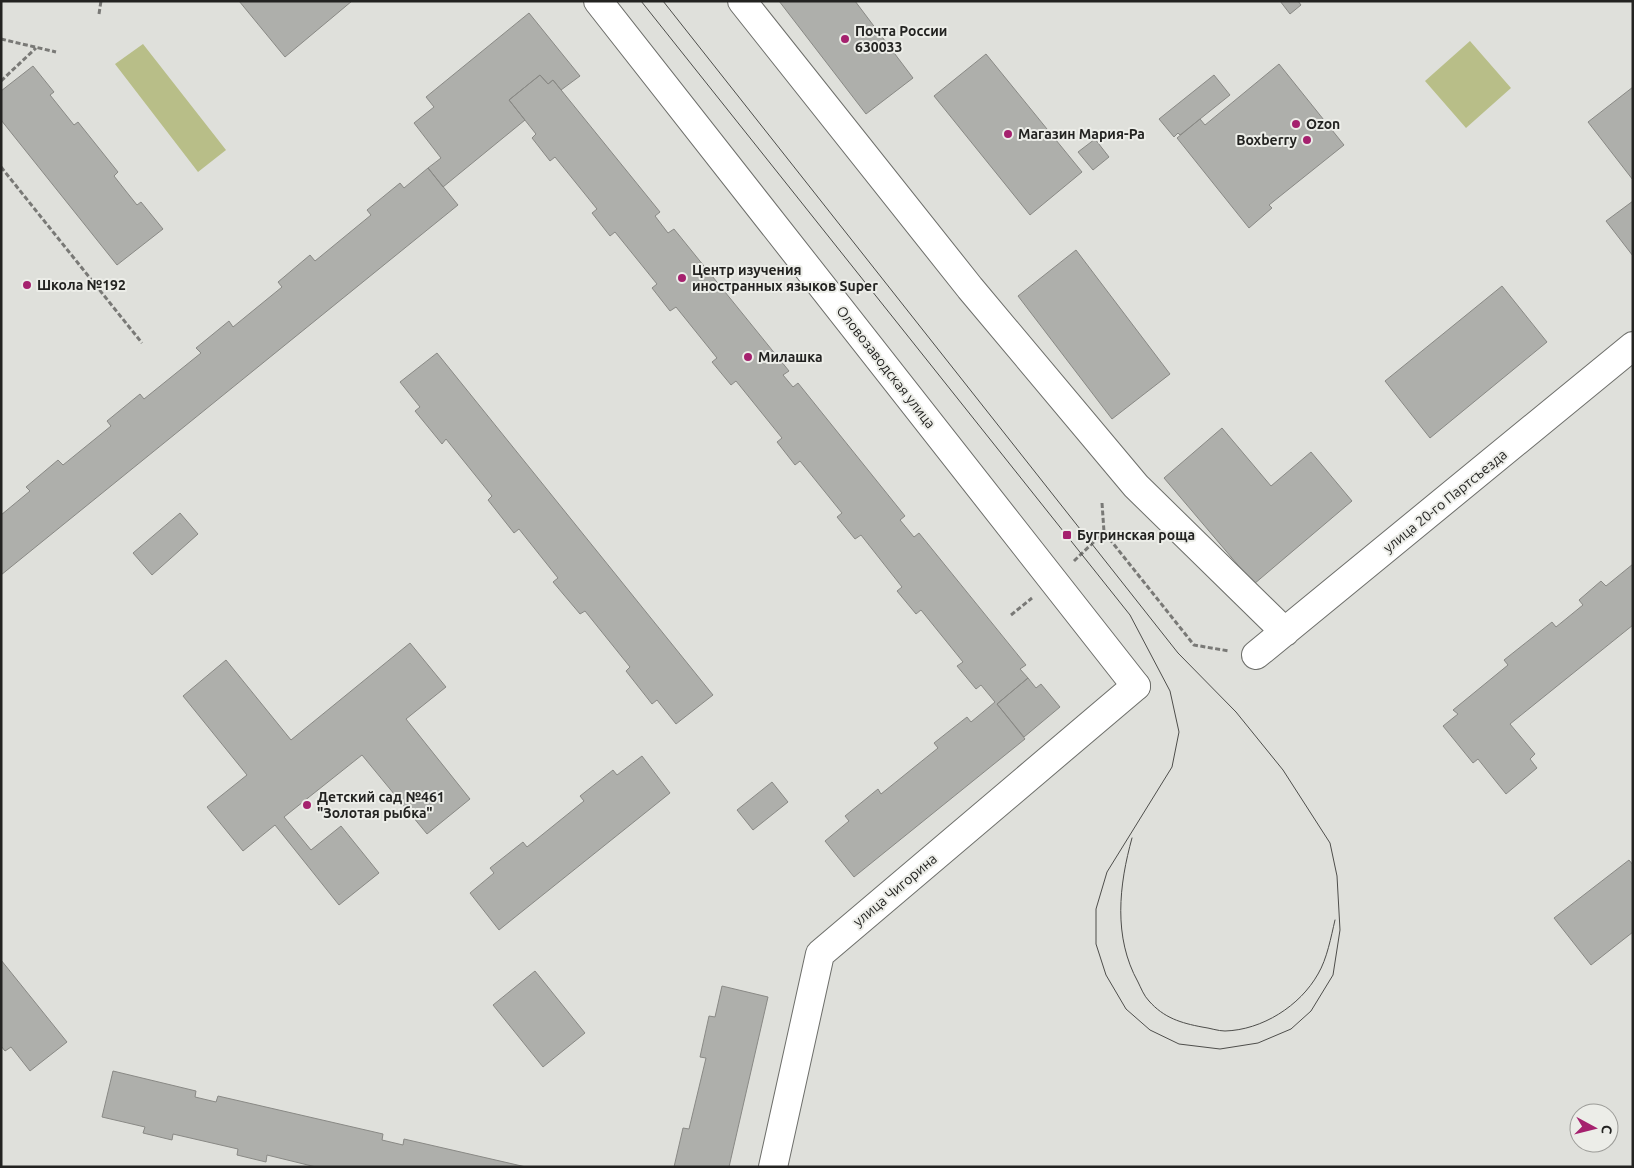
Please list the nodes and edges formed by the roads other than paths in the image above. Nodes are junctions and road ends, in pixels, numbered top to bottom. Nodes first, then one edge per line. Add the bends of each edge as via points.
1 (598, 1) edge
2 (742, 1) edge
3 (1633, 346) edge
4 (1285, 632) junction
5 (1256, 655) road end
6 (1136, 686) joint
7 (772, 1167) edge

1 - 6 street, Оловозаводская улица
2 - 4 street via 970,288 1136,486
3 - 4 street, улица 20-го Партсъезда
4 - 5 street, улица 20-го Партсъезда
6 - 7 street, улица Чигорина via 820,954

